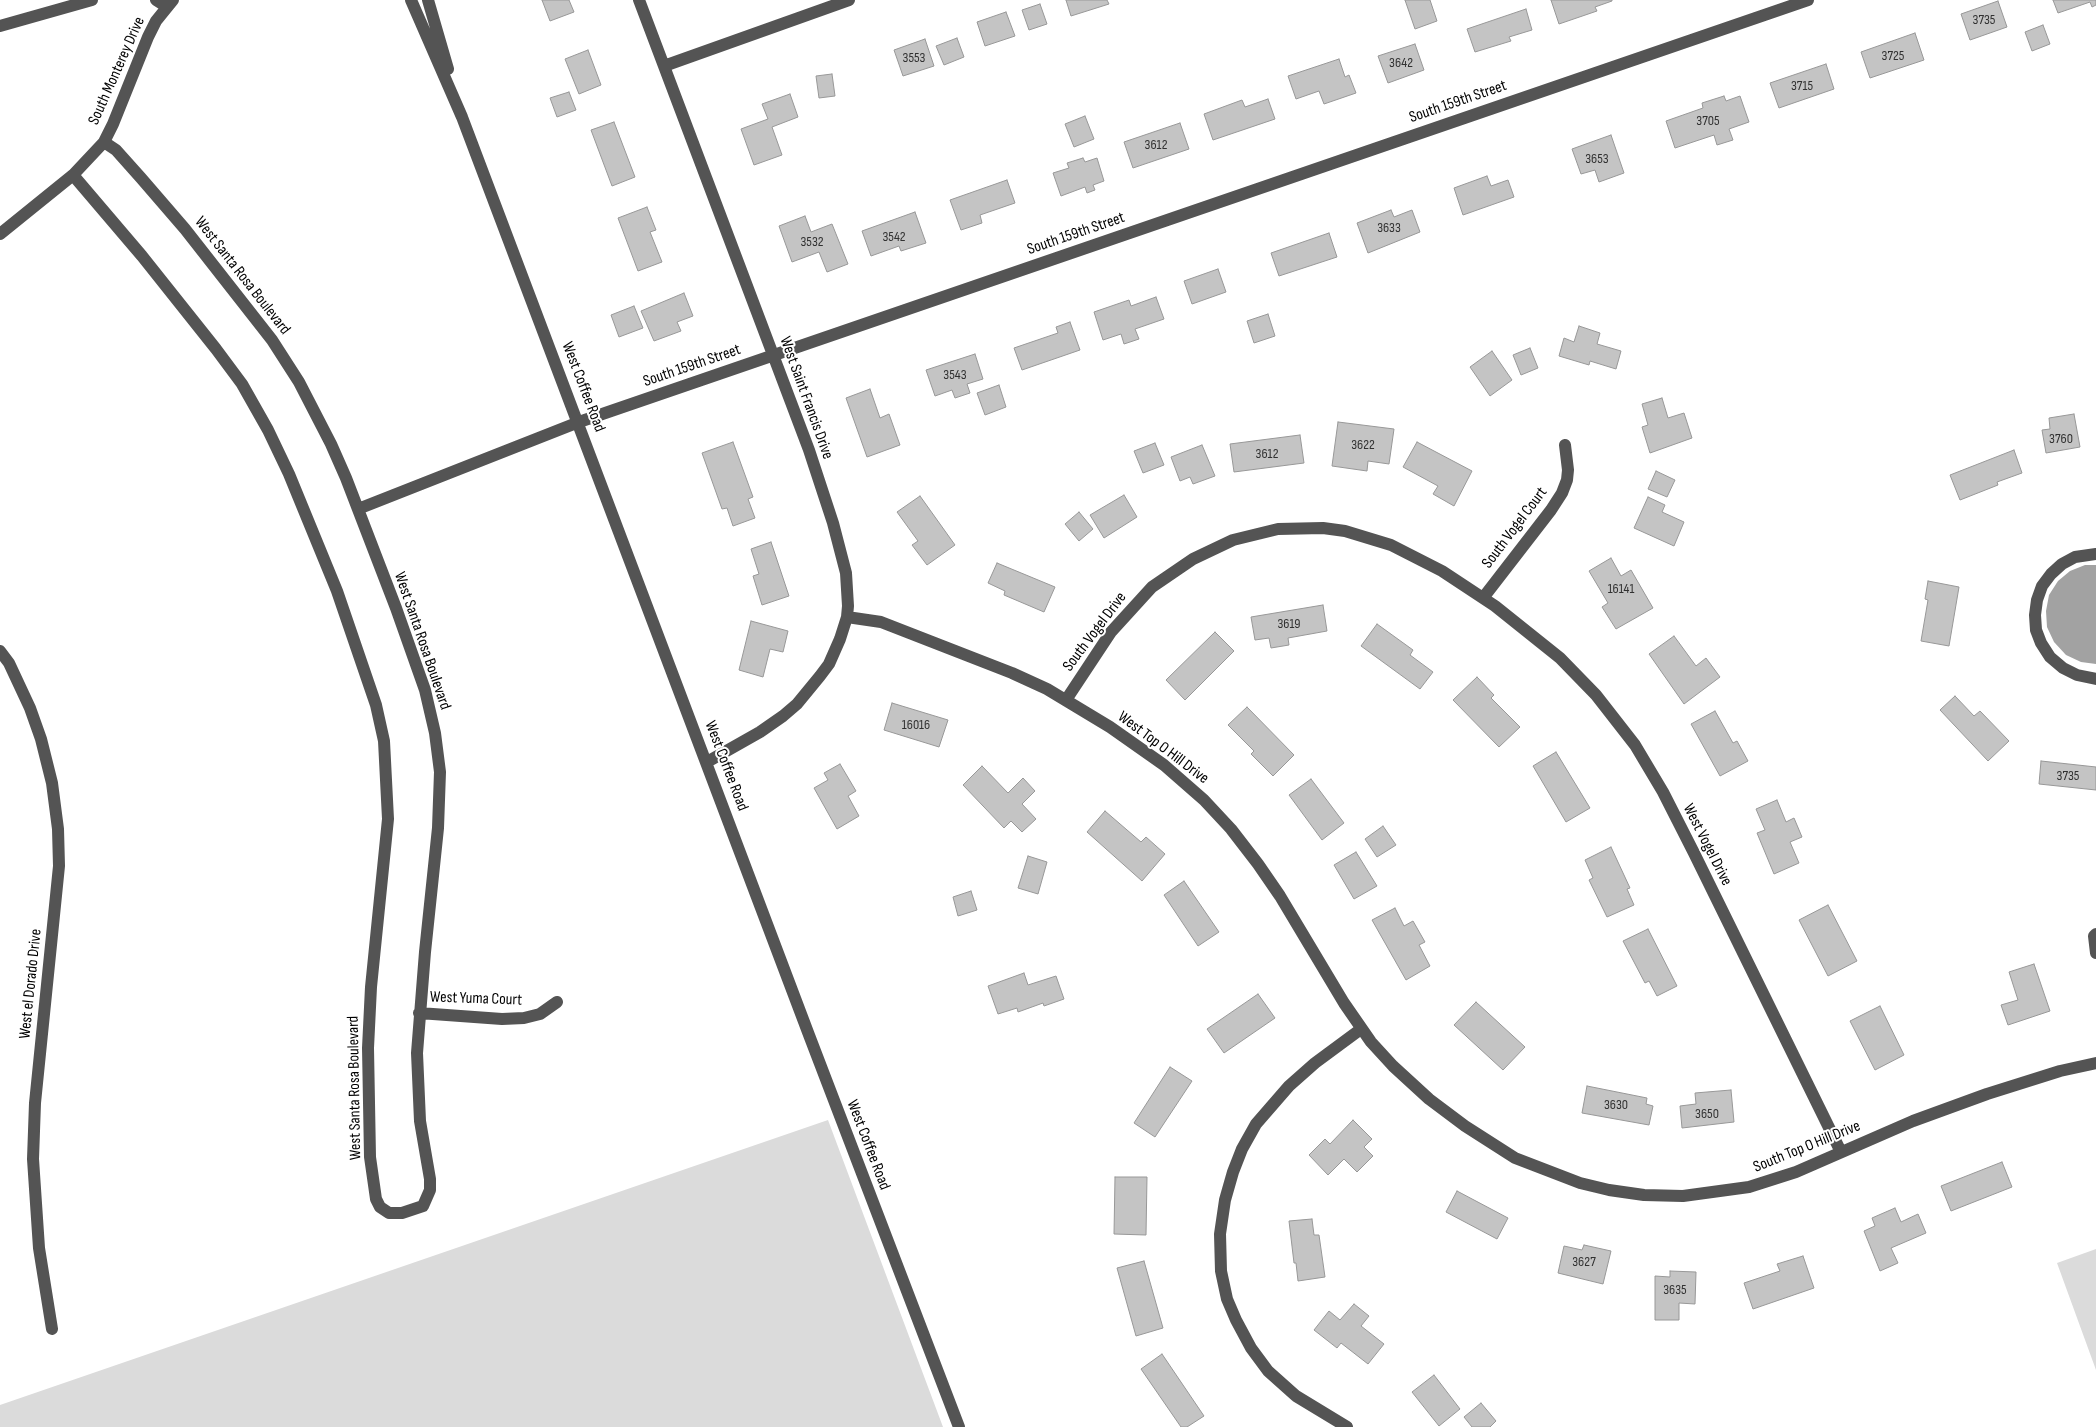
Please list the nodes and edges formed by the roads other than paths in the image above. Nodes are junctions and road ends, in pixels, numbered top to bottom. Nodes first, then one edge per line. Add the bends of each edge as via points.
1 (92, 0) edge
2 (156, 0) edge
3 (411, 0) edge
4 (428, 0) edge
5 (639, 0) edge
6 (849, 0) edge
7 (1808, 0) edge
8 (170, 4) edge
9 (0, 26) edge
10 (664, 66) junction
11 (462, 117) junction
12 (104, 142) junction
13 (73, 175) junction
14 (0, 234) edge
15 (774, 356) junction
16 (579, 422) junction
17 (1565, 445) dead end
18 (358, 509) junction
19 (2096, 554) edge
20 (1483, 598) junction
21 (847, 617) junction
22 (0, 651) edge
23 (2096, 678) edge
24 (1066, 700) junction
25 (707, 762) junction
26 (2096, 934) edge
27 (2096, 953) edge
28 (557, 1002) dead end
29 (419, 1013) junction
30 (1361, 1029) junction
31 (2096, 1063) edge
32 (1840, 1152) junction
33 (52, 1329) dead end
34 (959, 1427) edge
35 (1347, 1427) edge

1 - 9 street
2 - 8 street
3 - 11 street, West Coffee Road
4 - 11 street, West Coffee Road
5 - 10 street, West Saint Francis Drive
6 - 10 street
7 - 15 street, South 159th Street
8 - 12 street, South Monterey Drive via 148,37
10 - 15 street, West Saint Francis Drive
11 - 16 street, West Coffee Road
12 - 13 street, South Monterey Drive
12 - 18 street, West Santa Rosa Boulevard via 116,150 185,229 272,340 299,382 331,444
13 - 14 street, South Monterey Drive
13 - 29 street, West Santa Rosa Boulevard via 142,256 242,384 289,474 337,591 376,705 384,741 388,819 371,987 369,1139 376,1199 384,1211 396,1214 423,1206 430,1190 418,1097
15 - 16 street, South 159th Street
15 - 21 street, West Saint Francis Drive via 833,523 846,572
16 - 18 street, South 159th Street
16 - 25 street, West Coffee Road
17 - 20 street, South Vogel Court via 1568,470 1562,492
18 - 29 street, West Santa Rosa Boulevard via 425,690 440,772 438,828
19 - 23 street via 2075,557 2051,574 2042,586 2035,615 2036,630 2050,657 2077,676
20 - 24 street, South Vogel Drive via 1415,556 1368,537 1323,528 1256,533 1200,555 1152,587 1111,632
20 - 32 street, West Vogel Drive via 1560,658 1596,695 1639,752 1694,853
21 - 24 street, West Top O Hill Drive via 881,622 942,644
21 - 25 street, West Saint Francis Drive via 828,664 797,704 760,732
22 - 33 street, West el Dorado Drive via 30,708 41,739 52,783 58,829 59,866 35,1103 33,1159 39,1248
24 - 30 street, West Top O Hill Drive via 1164,765 1231,829 1280,896
25 - 34 street, West Coffee Road
26 - 27 street
28 - 29 street, West Yuma Court via 540,1014 524,1018
30 - 32 street, South Top O Hill Drive via 1393,1066 1465,1126 1515,1158 1580,1183 1644,1195 1683,1196 1727,1191 1796,1172
30 - 35 street via 1295,1080 1256,1124 1233,1172 1220,1234 1221,1271 1227,1299 1251,1348 1268,1371 1296,1396
31 - 32 street, South Top O Hill Drive via 2060,1070 1987,1094

